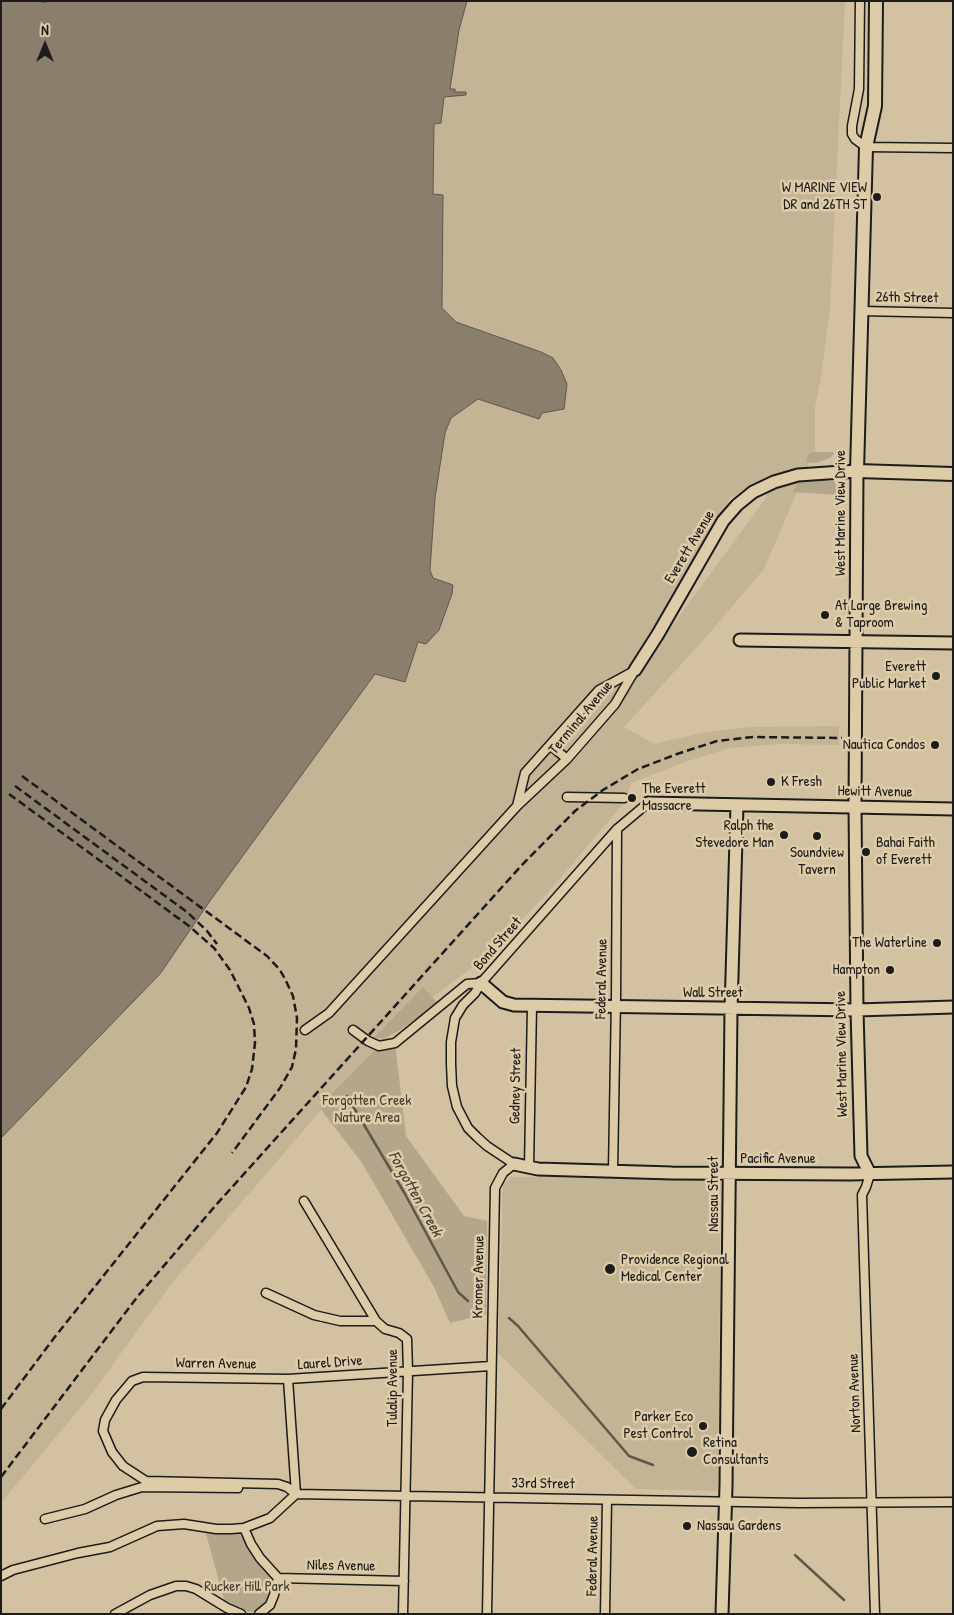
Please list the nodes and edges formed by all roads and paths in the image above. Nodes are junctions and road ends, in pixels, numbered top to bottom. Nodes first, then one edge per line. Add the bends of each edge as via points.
1 (860, 1) edge
2 (876, 1) edge
3 (866, 147) junction
4 (953, 148) edge
5 (861, 311) junction
6 (953, 313) edge
7 (857, 471) junction
8 (953, 474) edge
9 (740, 640) dead end
10 (857, 642) junction
11 (953, 643) edge
12 (635, 670) junction
13 (550, 745) junction
14 (567, 759) junction
15 (567, 797) dead end
16 (624, 798) dead end
17 (648, 803) joint
18 (737, 805) junction
19 (517, 806) junction
20 (854, 807) junction
21 (953, 808) edge
22 (616, 829) junction
23 (482, 984) junction
24 (532, 1006) junction
25 (616, 1007) junction
26 (953, 1007) edge
27 (731, 1008) junction
28 (856, 1010) junction
29 (305, 1030) dead end
30 (353, 1030) dead end
31 (514, 1164) junction
32 (529, 1167) junction
33 (613, 1170) junction
34 (953, 1172) edge
35 (728, 1173) junction
36 (870, 1174) junction
37 (304, 1201) dead end
38 (266, 1293) dead end
39 (376, 1321) junction
40 (491, 1366) junction
41 (408, 1371) junction
42 (288, 1379) junction
43 (287, 1487) junction
44 (296, 1494) junction
45 (406, 1496) junction
46 (488, 1497) junction
47 (607, 1500) junction
48 (725, 1502) junction
49 (953, 1502) edge
50 (873, 1504) junction
51 (45, 1519) dead end
52 (244, 1528) junction
53 (1, 1576) edge
54 (278, 1578) junction
55 (404, 1581) junction
56 (115, 1614) edge
57 (240, 1614) edge
58 (259, 1614) edge
59 (403, 1614) edge
60 (487, 1614) edge
61 (605, 1614) edge
62 (722, 1614) edge
63 (875, 1614) edge

1 - 3 street via 859,89 852,134
2 - 3 main road, West Marine View Drive via 875,106
3 - 4 street
3 - 5 main road, West Marine View Drive
5 - 6 street, 26th Street
5 - 7 main road, West Marine View Drive
7 - 8 main road, Everett Avenue
7 - 10 street, West Marine View Drive
7 - 12 street, Everett Avenue via 811,474 774,482 736,504
9 - 10 street
10 - 11 street
10 - 20 street, West Marine View Drive
12 - 13 street, Terminal Avenue via 599,690
12 - 14 street, Terminal Avenue via 615,704
13 - 14 street
13 - 19 street, Terminal Avenue via 525,773
14 - 19 street, Terminal Avenue
15 - 16 street
17 - 18 street, Hewitt Avenue
17 - 22 street
18 - 20 street, Hewitt Avenue
18 - 27 street, Nassau Street
19 - 29 street, Terminal Avenue via 328,1013
20 - 21 street, Hewitt Avenue
20 - 28 street, West Marine View Drive
22 - 23 street, Bond Street
22 - 25 street, Federal Avenue
23 - 24 street, Wall Street via 504,1002
23 - 30 street, Bond Street via 467,984 395,1043 379,1046
23 - 31 street via 455,1018 451,1042 452,1086 457,1107 468,1128
24 - 25 street, Wall Street
24 - 32 street, Gedney Street
25 - 27 street, Wall Street
25 - 33 street, Federal Avenue
26 - 28 street, Wall Street
27 - 28 street, Wall Street
27 - 35 street, Nassau Street
28 - 36 street, West Marine View Drive via 861,1156
31 - 32 street, Pacific Avenue
31 - 40 street, Kromer Avenue via 503,1173 495,1188
32 - 33 street, Pacific Avenue
33 - 35 street, Pacific Avenue
34 - 36 street, Pacific Avenue
35 - 36 street, Pacific Avenue
35 - 48 street, Nassau Street
36 - 50 street, Norton Avenue via 862,1195
37 - 39 street
38 - 39 street via 314,1315 340,1322
39 - 41 street, Tulalip Avenue via 407,1339
40 - 41 street, Laurel Drive
40 - 46 street, Kromer Avenue
41 - 42 street, Laurel Drive
41 - 45 street, Tulalip Avenue
42 - 43 street, Warren Avenue via 143,1377 132,1381 116,1400 103,1431 112,1452 123,1466 150,1481 278,1484
42 - 44 street, Laurel Drive
43 - 44 street
43 - 51 street via 142,1487 85,1509
44 - 45 street, 33rd Street
44 - 52 street via 270,1518
45 - 46 street, 33rd Street
45 - 55 street, Tulalip Avenue
46 - 47 street, 33rd Street
46 - 60 street, Kromer Avenue
47 - 48 street, 33rd Street
47 - 61 street, Federal Avenue
48 - 50 street, 33rd Street
48 - 62 street, Nassau Street
49 - 50 street, 33rd Street
50 - 63 street, Norton Avenue
52 - 53 street via 216,1529 184,1524 157,1526 110,1547 13,1570
52 - 54 street via 260,1558
54 - 55 street, Niles Avenue
54 - 58 street via 270,1606
55 - 59 street, Tulalip Avenue
56 - 57 street via 156,1592 176,1586 196,1589

